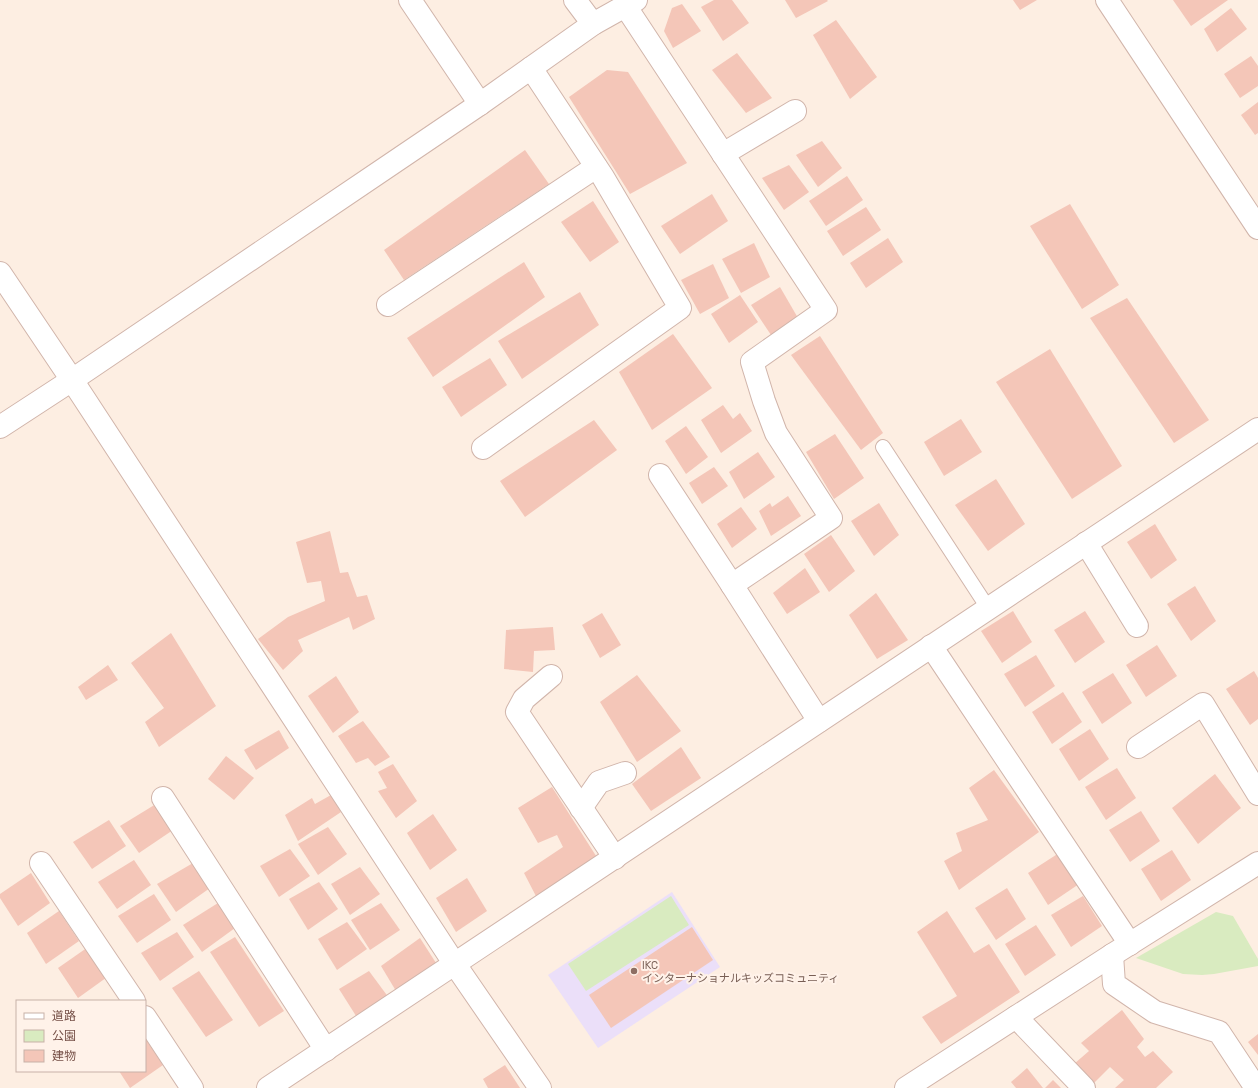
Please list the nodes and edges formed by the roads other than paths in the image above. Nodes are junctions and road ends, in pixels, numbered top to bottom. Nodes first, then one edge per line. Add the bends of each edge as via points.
1 (410, 0) edge
2 (576, 0) edge
3 (1107, 0) edge
4 (631, 3) edge
5 (593, 24) junction
6 (531, 68) junction
7 (480, 104) junction
8 (795, 111) dead end
9 (723, 154) junction
10 (596, 167) junction
11 (1258, 228) edge
12 (0, 273) edge
13 (388, 305) dead end
14 (72, 380) junction
15 (0, 427) edge
16 (1258, 429) edge
17 (883, 447) dead end
18 (482, 448) dead end
19 (660, 476) dead end
20 (1086, 543) junction
21 (732, 585) junction
22 (988, 608) junction
23 (1137, 626) dead end
24 (931, 646) junction
25 (551, 676) dead end
26 (819, 721) junction
27 (1138, 747) dead end
28 (624, 773) dead end
29 (1258, 794) edge
30 (163, 798) dead end
31 (581, 808) junction
32 (615, 858) junction
33 (41, 863) dead end
34 (1258, 863) edge
35 (1121, 950) junction
36 (454, 964) junction
37 (133, 1000) edge
38 (1016, 1017) junction
39 (146, 1019) edge
40 (326, 1050) junction
41 (192, 1088) edge
42 (268, 1088) edge
43 (540, 1088) edge
44 (906, 1088) edge
45 (1084, 1088) edge
46 (1256, 1088) edge

1 - 7 street
2 - 5 street
3 - 11 street
4 - 5 street
4 - 9 street
5 - 6 street
6 - 7 street
6 - 10 street
7 - 14 street
8 - 9 street
9 - 21 street via 826,310 752,362 776,433 831,518
10 - 13 street
10 - 18 street via 680,308
12 - 14 street
14 - 15 street
14 - 36 street
16 - 20 street
17 - 22 lane
19 - 21 street
20 - 22 street
20 - 23 street
21 - 26 street
22 - 24 street
24 - 26 street
24 - 35 street
25 - 31 street via 524,699 517,712
26 - 32 street
27 - 29 street via 1203,704
28 - 31 street via 599,782
30 - 40 street
31 - 32 street
32 - 36 street
33 - 37 street
34 - 35 street
35 - 38 street
35 - 46 street via 1114,984 1155,1012 1219,1032
36 - 40 street
36 - 43 street
38 - 44 street
38 - 45 street
39 - 41 street
40 - 42 street

